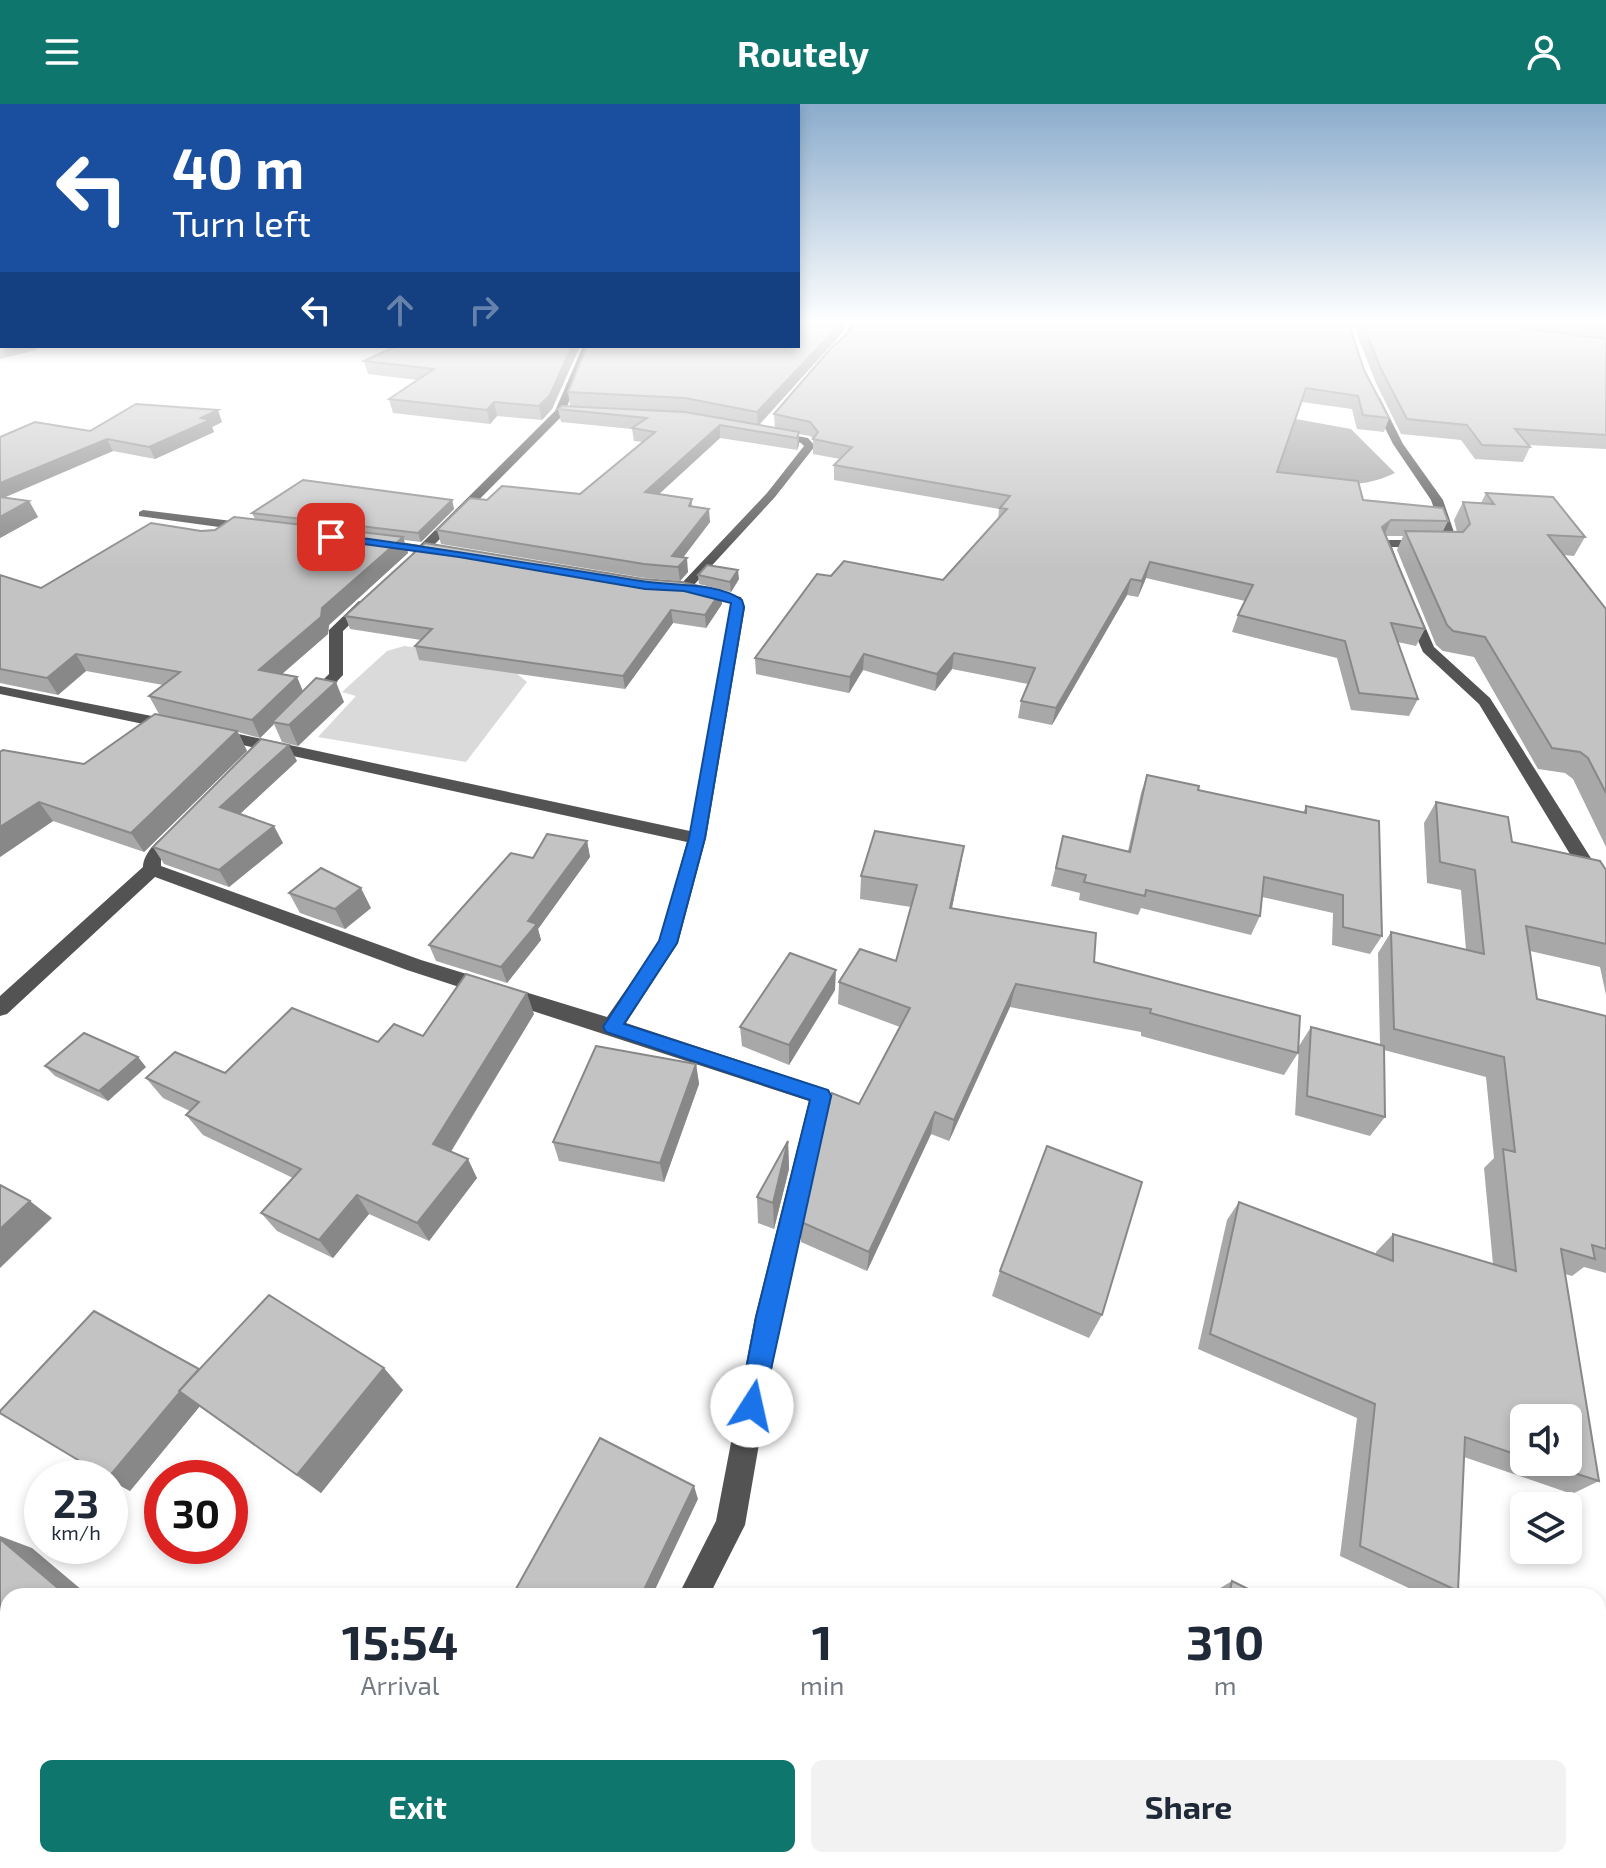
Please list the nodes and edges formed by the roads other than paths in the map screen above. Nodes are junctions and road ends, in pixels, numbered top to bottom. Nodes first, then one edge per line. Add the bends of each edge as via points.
1 (564, 403) edge
2 (1378, 403) edge
3 (560, 412) junction
4 (592, 413) edge
5 (762, 432) edge
6 (143, 514) dead end
7 (268, 529) edge
8 (362, 541) edge
9 (425, 549) junction
10 (459, 553) edge
11 (403, 569) edge
12 (645, 585) edge
13 (684, 588) junction
14 (380, 589) edge
15 (0, 690) edge
16 (305, 705) edge
17 (183, 827) edge
18 (697, 838) junction
19 (152, 869) junction
20 (1606, 897) edge
21 (0, 1008) edge
22 (612, 1027) junction
23 (697, 1588) edge

1 - 3 street
2 - 20 street via 1437,500 1452,544 1384,543 1428,649 1485,701
3 - 4 street
3 - 9 street
5 - 13 street via 804,440 810,446
6 - 7 street
8 - 9 street
9 - 10 street
9 - 11 street
12 - 13 street
13 - 18 street via 727,596 738,607
14 - 16 street via 336,630 336,675
15 - 18 street
17 - 19 street via 152,859
18 - 22 street via 668,943
19 - 21 street
19 - 22 street via 414,965
22 - 23 street via 821,1096 768,1317 730,1525

